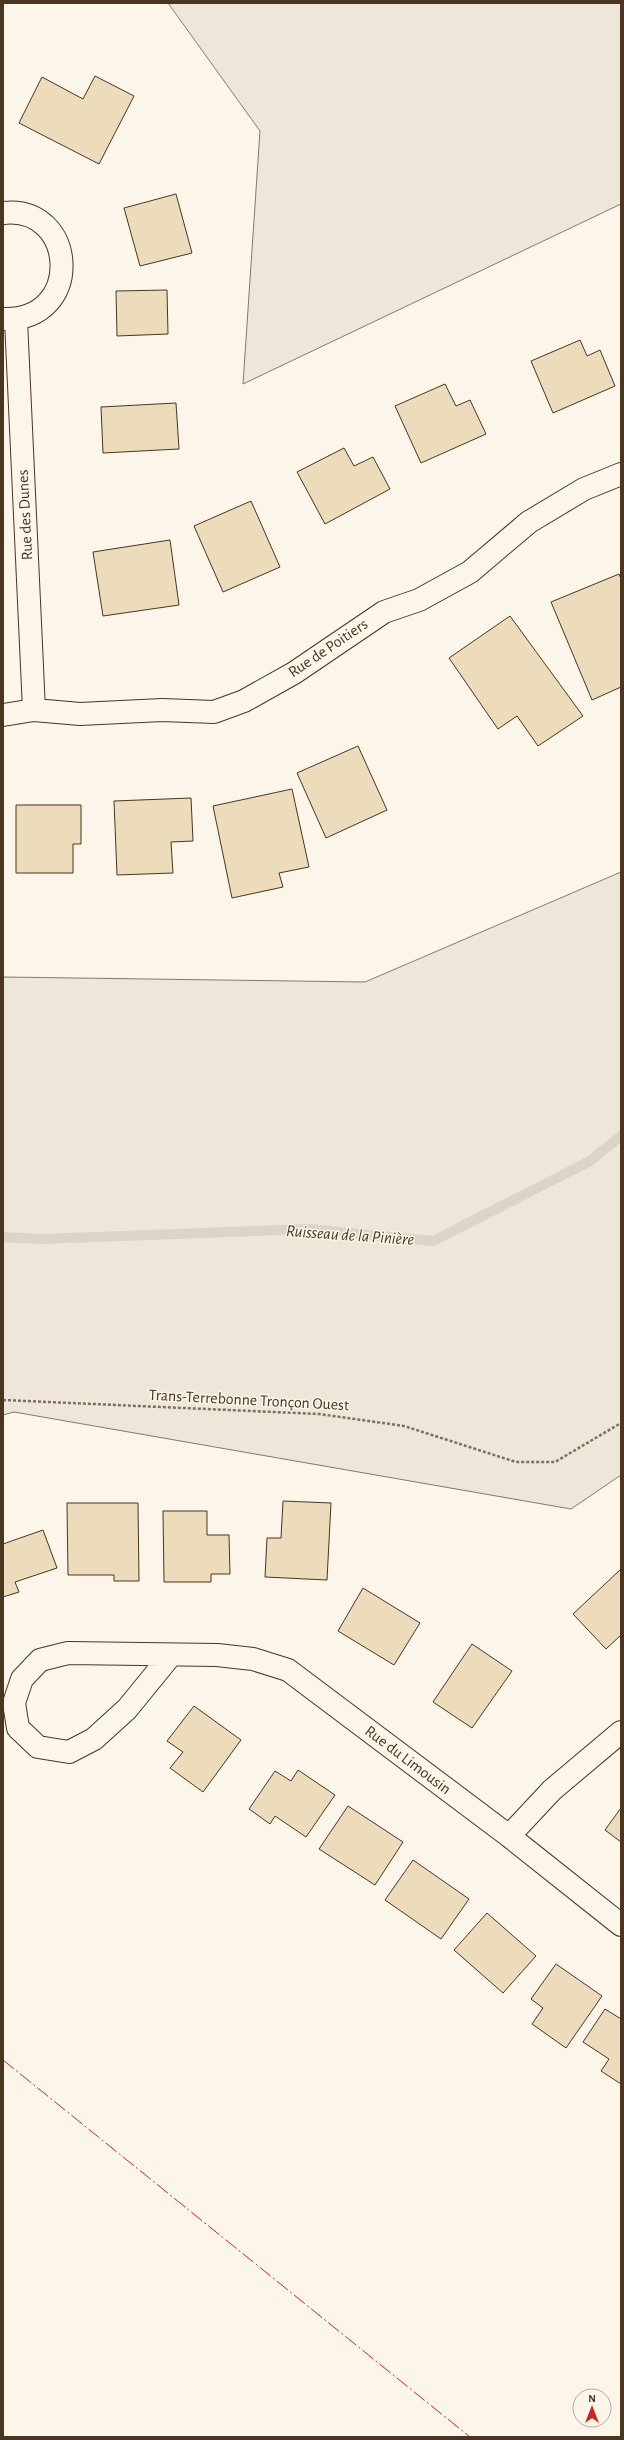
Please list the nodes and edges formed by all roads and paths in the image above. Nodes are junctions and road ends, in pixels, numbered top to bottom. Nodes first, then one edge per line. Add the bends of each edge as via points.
1 (3, 213) edge
2 (10, 319) edge
3 (621, 474) edge
4 (34, 710) junction
5 (3, 716) edge
6 (3, 1400) edge
7 (621, 1423) edge
8 (171, 1655) junction
9 (621, 1732) edge
10 (509, 1836) junction
11 (621, 1925) edge

1 - 2 street, Rue des Dunes via 23,214 40,222 53,235 61,251 63,269 55,293 48,303 34,314
2 - 4 street, Rue des Dunes
3 - 4 street, Rue de Poitiers via 584,489 529,522 470,572 420,600 384,612 294,673 244,701 214,712 162,710 80,714
4 - 5 street, Rue de Poitiers
6 - 7 path, Trans-Terrebonne Tronçon Ouest via 319,1414 404,1426 516,1462 555,1462
8 - 8 street, Rue du Limousin via 126,1709 94,1739 68,1752 38,1747 18,1728 14,1703 22,1679 40,1660 68,1653
8 - 10 street, Rue du Limousin via 217,1655 253,1659 288,1670
9 - 10 street via 552,1790
10 - 11 street, Rue du Limousin

